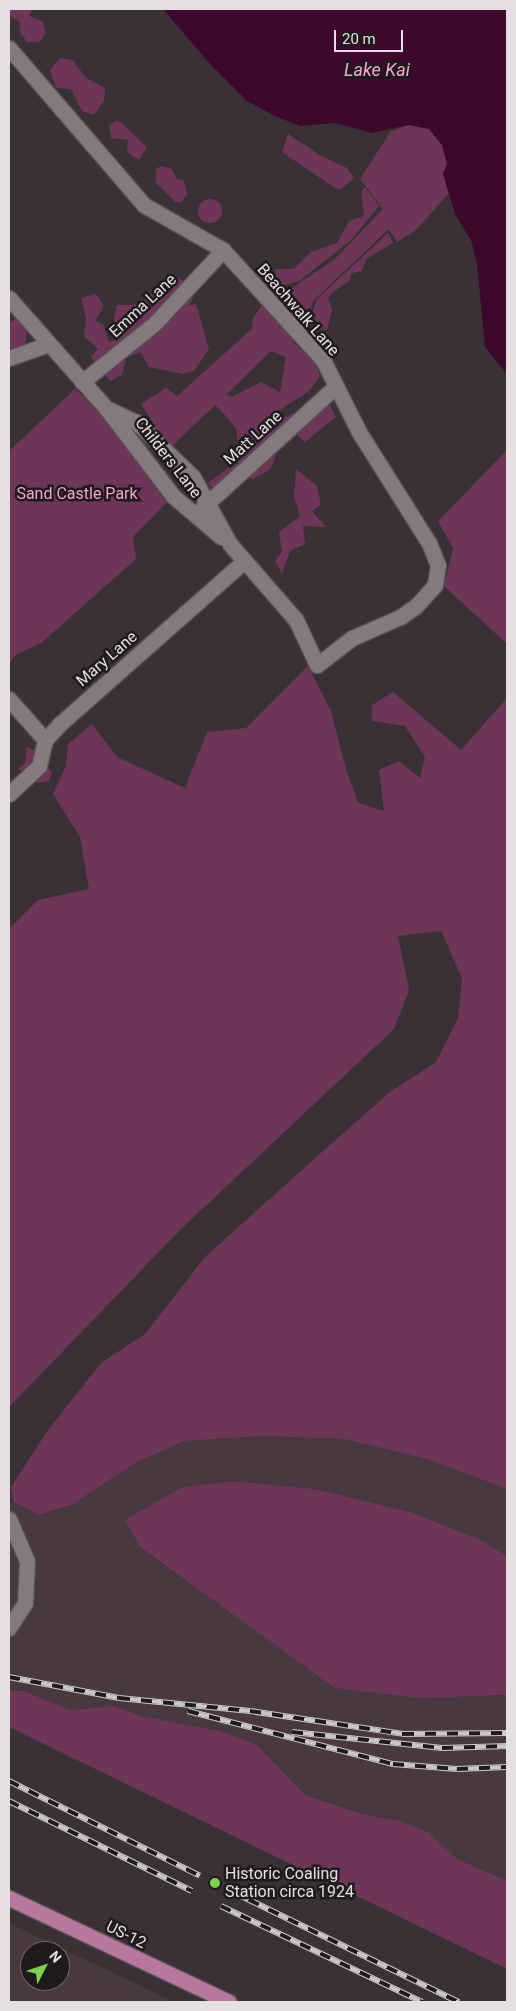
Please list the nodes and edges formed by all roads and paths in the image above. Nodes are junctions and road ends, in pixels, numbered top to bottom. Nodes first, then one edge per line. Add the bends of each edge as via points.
1 (9, 48) edge
2 (223, 250) junction
3 (9, 298) edge
4 (49, 344) junction
5 (9, 358) edge
6 (82, 382) junction
7 (336, 386) junction
8 (106, 408) junction
9 (209, 502) junction
10 (193, 516) junction
11 (230, 544) junction
12 (244, 561) junction
13 (317, 665) joint
14 (9, 699) edge
15 (46, 740) junction
16 (9, 794) edge
17 (9, 1519) edge
18 (9, 1628) edge
19 (9, 1898) edge
20 (229, 2002) edge

1 - 2 street, Beachwalk Lane via 144,205
2 - 6 street, Emma Lane via 155,323
2 - 7 street, Beachwalk Lane via 323,360
3 - 4 street, Childers Lane
4 - 5 street
4 - 6 street, Childers Lane
6 - 8 street, Childers Lane
7 - 9 street, Matt Lane
7 - 13 street, Beachwalk Lane via 359,432 429,544 438,565 435,585 416,606 400,617 352,638
8 - 9 street, Childers Lane via 144,429 193,477
8 - 10 street, Childers Lane via 173,496
9 - 10 street, Matt Lane
9 - 11 street, Childers Lane via 216,523
10 - 11 street, Childers Lane
11 - 12 street, Childers Lane
12 - 13 street, Childers Lane via 296,620
12 - 15 street, Mary Lane
14 - 15 street
15 - 16 street via 39,766
17 - 18 street via 27,1561 25,1603
19 - 20 main road, US-12

